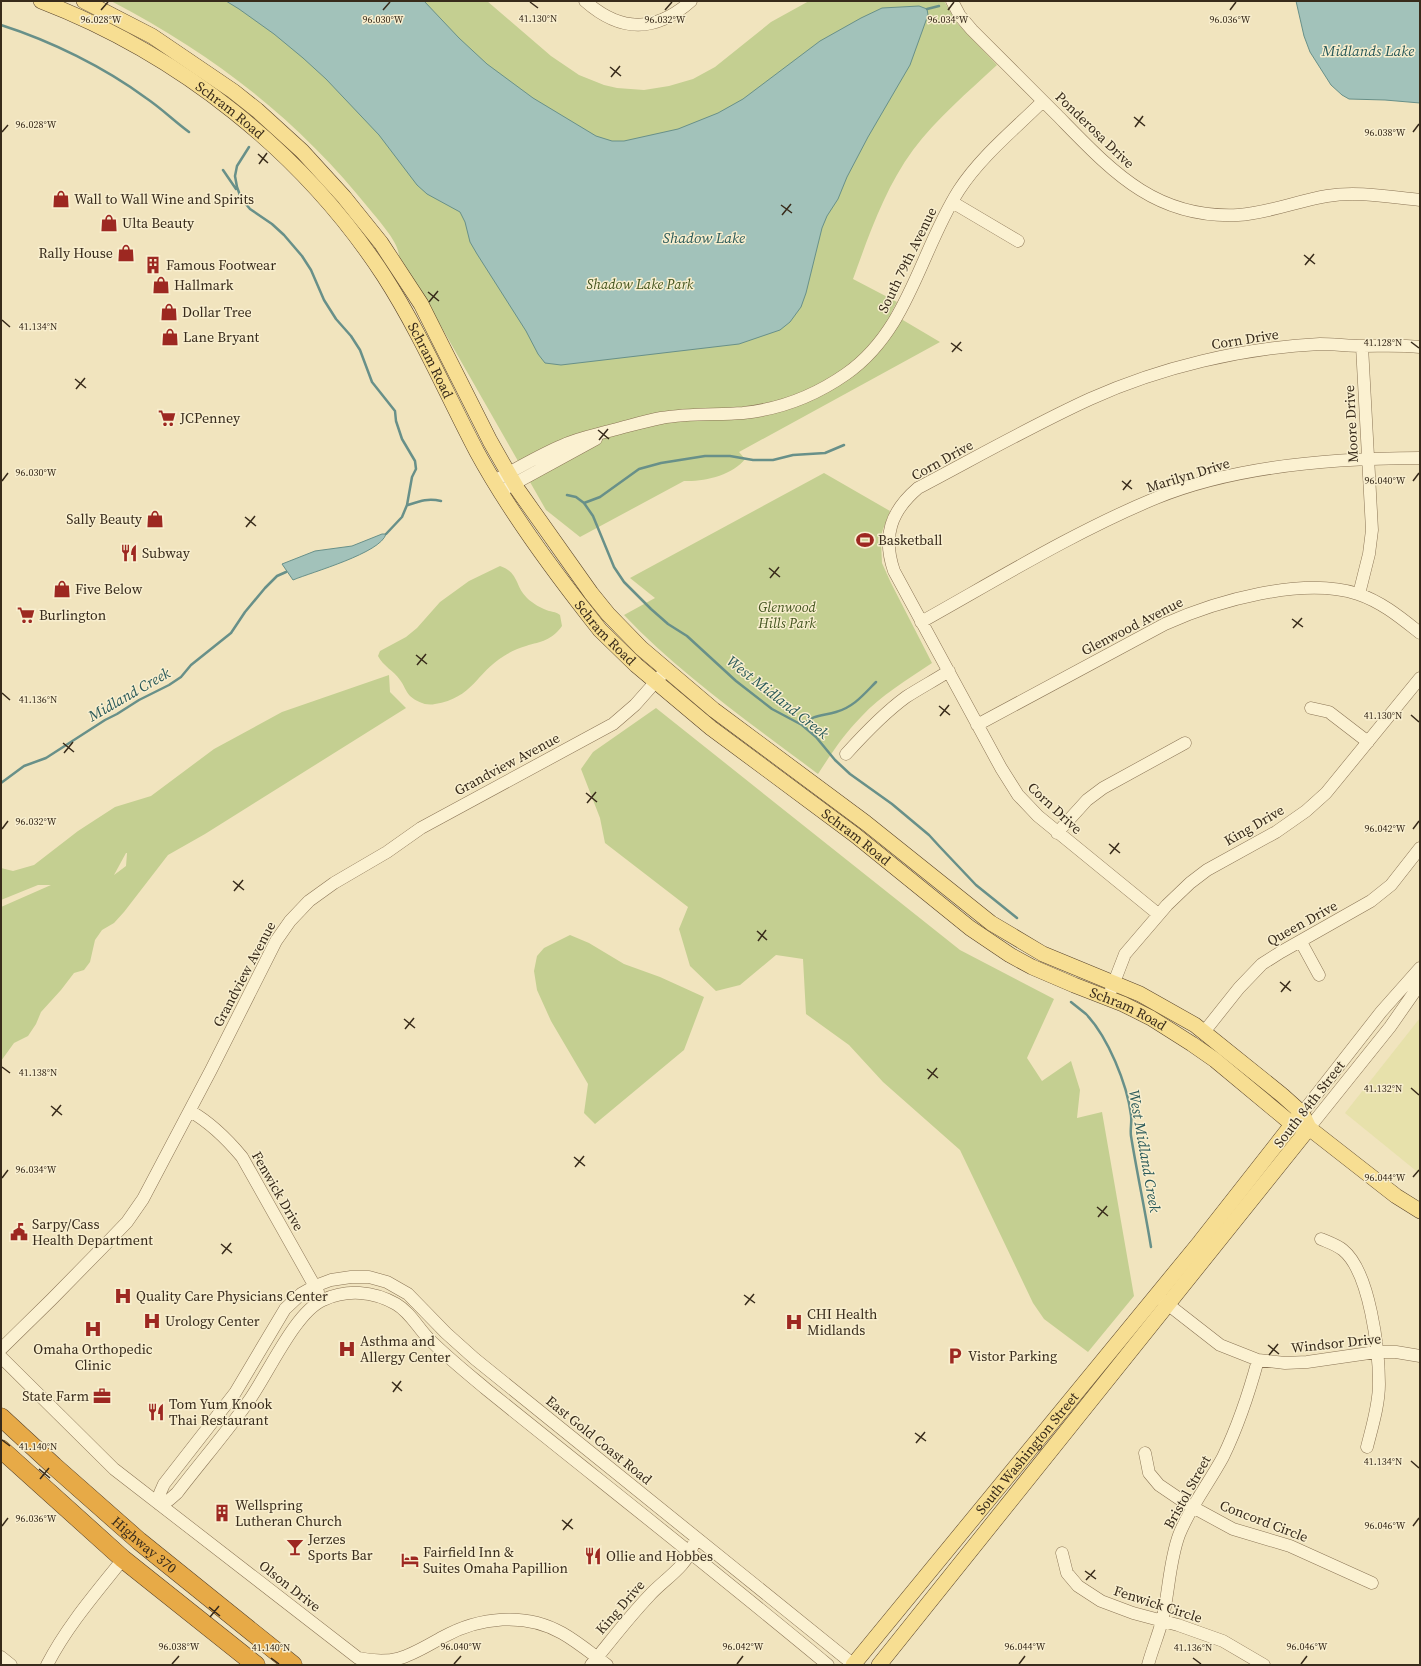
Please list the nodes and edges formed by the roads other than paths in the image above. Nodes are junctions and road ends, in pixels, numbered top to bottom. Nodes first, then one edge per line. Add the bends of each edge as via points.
1 (41, 1) edge
2 (84, 1) edge
3 (585, 1) edge
4 (691, 1) edge
5 (952, 1) edge
6 (1043, 101) junction
7 (1420, 200) edge
8 (952, 202) junction
9 (1018, 241) dead end
10 (1362, 346) junction
11 (1420, 347) edge
12 (1420, 458) edge
13 (1368, 460) junction
14 (511, 478) junction
15 (498, 486) junction
16 (1359, 594) junction
17 (921, 622) junction
18 (1420, 633) edge
19 (666, 670) junction
20 (948, 671) junction
21 (1420, 678) edge
22 (655, 682) junction
23 (1310, 708) dead end
24 (977, 725) junction
25 (1368, 742) junction
26 (1185, 743) dead end
27 (846, 754) dead end
28 (1057, 833) junction
29 (1420, 848) edge
30 (1158, 914) junction
31 (1301, 942) junction
32 (1420, 968) edge
33 (1319, 975) dead end
34 (1113, 983) junction
35 (1420, 984) edge
36 (1108, 998) junction
37 (1204, 1032) junction
38 (190, 1111) junction
39 (1297, 1118) junction
40 (1309, 1128) junction
41 (1420, 1211) edge
42 (1321, 1239) dead end
43 (1205, 1246) junction
44 (315, 1286) junction
45 (1162, 1299) junction
46 (322, 1300) junction
47 (1, 1348) edge
48 (1376, 1352) junction
49 (1420, 1356) edge
50 (1, 1357) edge
51 (1258, 1360) junction
52 (494, 1374) junction
53 (484, 1387) junction
54 (1, 1417) edge
55 (1368, 1447) dead end
56 (1, 1449) edge
57 (1145, 1453) dead end
58 (159, 1504) junction
59 (1193, 1507) junction
60 (695, 1536) junction
61 (705, 1544) junction
62 (690, 1553) junction
63 (1062, 1553) dead end
64 (123, 1559) junction
65 (1372, 1583) dead end
66 (1162, 1621) junction
67 (1, 1657) edge
68 (598, 1663) edge
69 (11, 1665) edge
70 (47, 1665) edge
71 (256, 1665) edge
72 (293, 1665) edge
73 (828, 1665) edge
74 (854, 1665) edge
75 (879, 1665) edge
76 (1148, 1665) edge
77 (1264, 1665) edge

1 - 15 main road, Schram Road via 108,31 189,79 251,126 309,182 365,248 397,297 431,358 477,452
2 - 14 main road, Schram Road via 152,36 228,87 278,129 322,172 364,220 409,284
3 - 4 street via 612,20 648,24 669,17
5 - 6 street, Ponderosa Drive via 972,30
6 - 7 street, Ponderosa Drive via 1124,180 1152,196 1186,209 1223,214 1248,214 1342,194
6 - 8 street, South 79th Avenue via 977,167
8 - 9 street
8 - 14 street, South 79th Avenue via 897,319 871,353 837,380 810,395 778,407 743,413 672,416 613,430
10 - 11 street, Corn Drive
10 - 13 street, Moore Drive
10 - 17 street, Corn Drive via 1321,344 1272,349 1176,368 1132,382 1036,425 918,488 894,516 888,537 888,548 894,571
12 - 13 street, Marilyn Drive
13 - 16 street, Moore Drive via 1372,530
13 - 17 street, Marilyn Drive via 1272,468 1203,483 1157,498 1088,530
14 - 15 street, South 79th Avenue
14 - 19 main road, Schram Road via 603,609 631,639
15 - 22 main road, Schram Road via 527,531 593,621 617,648
16 - 18 street, Glenwood Avenue via 1391,611
16 - 24 street, Glenwood Avenue via 1331,588 1297,588 1229,601 1187,614 1147,632
17 - 20 street, Corn Drive
19 - 22 street, Grandview Avenue
19 - 34 main road, Schram Road via 714,710 866,823 991,923 1043,954
20 - 24 street, Corn Drive
20 - 27 street via 906,697 867,731
21 - 25 street, King Drive
22 - 36 main road, Schram Road via 711,728 855,835 970,928 1032,967
22 - 38 street, Grandview Avenue via 635,705 613,724 420,828 309,901 276,941
23 - 25 street via 1330,712
24 - 28 street, Corn Drive via 1018,795
25 - 30 street, King Drive via 1326,793 1306,812 1276,832 1207,870
26 - 28 street via 1103,788 1086,800
28 - 30 street, Corn Drive
29 - 31 street, Queen Drive via 1391,885 1371,901
30 - 34 street, King Drive via 1125,954
31 - 33 street
31 - 37 street, Queen Drive via 1270,958 1253,973
32 - 39 street, South 84th Street via 1381,1012
34 - 36 street, King Drive
34 - 37 main road, Schram Road via 1160,1004
35 - 40 street, South 84th Street via 1390,1027
36 - 39 main road, Schram Road via 1152,1018
37 - 39 main road, Schram Road via 1282,1095
38 - 44 street, Fenwick Drive via 216,1129 242,1158
38 - 47 street, Grandview Avenue via 143,1200 127,1222
39 - 40 main road, Schram Road
39 - 43 main road, South 84th Street
40 - 41 main road, Schram Road via 1396,1196
40 - 43 main road, South 84th Street
42 - 48 street via 1343,1250 1363,1282 1369,1302
43 - 45 main road, South Washington Street
44 - 46 street, Fenwick Drive
44 - 52 street, East Gold Coast Road via 351,1277 369,1277 387,1282 408,1294 446,1334
44 - 58 street, East Gold Coast Road via 301,1294 285,1309 235,1393 164,1484
45 - 51 street, Windsor Drive via 1220,1345
45 - 74 main road, South Washington Street
45 - 75 main road, South Washington Street
46 - 53 street via 356,1292 370,1294 395,1304 404,1310 442,1352
46 - 58 street via 307,1311 294,1327 248,1402 177,1493
48 - 49 street, Windsor Drive
48 - 51 street, Windsor Drive via 1307,1362
48 - 55 street via 1379,1384
50 - 58 street, Olson Drive via 97,1453
51 - 59 street, Bristol Street via 1235,1430
52 - 53 street
52 - 60 street, East Gold Coast Road
53 - 62 street
54 - 72 highway, Highway 370 via 139,1541
56 - 64 highway, Highway 370
57 - 59 street, Concord Circle via 1150,1473 1159,1485
58 - 68 street, Olson Drive via 358,1658 379,1663 394,1662 468,1626 489,1620 518,1620 561,1632 574,1639
59 - 65 street, Concord Circle via 1233,1528 1290,1546
59 - 66 street, Bristol Street via 1174,1553
60 - 61 street, East Gold Coast Road
60 - 62 street, King Drive
61 - 62 street, King Drive
61 - 74 street, East Gold Coast Road
62 - 68 street, King Drive via 648,1597
62 - 73 street
63 - 66 street, Fenwick Circle via 1067,1572 1078,1586 1101,1601
64 - 70 street via 73,1621
64 - 71 highway, Highway 370
66 - 76 street, Bristol Street
66 - 77 street, Fenwick Circle via 1223,1642
67 - 69 street

